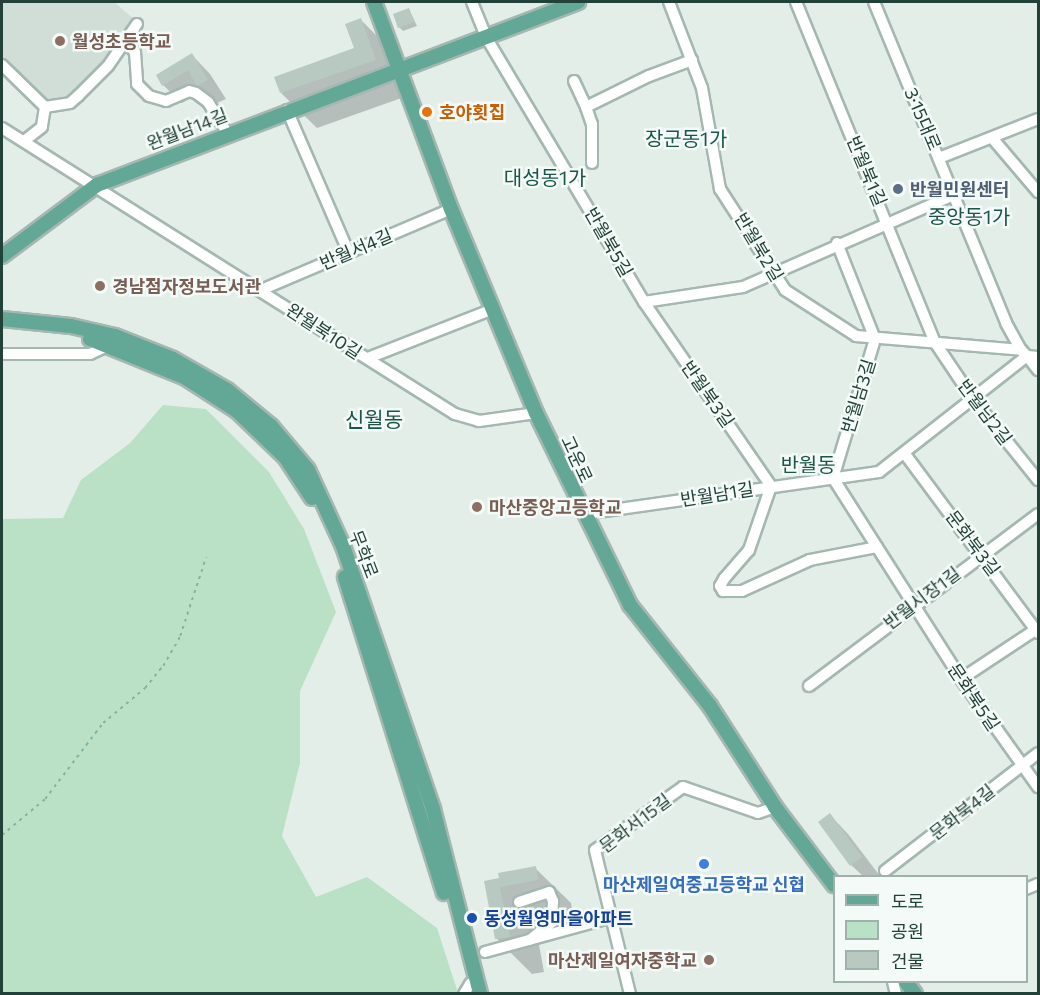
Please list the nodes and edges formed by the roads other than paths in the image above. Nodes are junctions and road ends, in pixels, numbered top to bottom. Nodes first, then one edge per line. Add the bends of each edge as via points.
1 (374, 2) edge
2 (472, 2) edge
3 (578, 2) edge
4 (669, 2) edge
5 (796, 2) edge
6 (874, 2) edge
7 (137, 24) dead end
8 (486, 37) junction
9 (126, 42) junction
10 (692, 60) junction
11 (2, 65) edge
12 (401, 67) junction
13 (574, 81) dead end
14 (45, 107) junction
15 (586, 107) junction
16 (287, 110) junction
17 (1038, 119) edge
18 (2, 128) edge
19 (227, 133) junction
20 (993, 139) junction
21 (24, 141) junction
22 (939, 158) junction
23 (592, 162) dead end
24 (97, 185) junction
25 (1038, 192) edge
26 (954, 195) junction
27 (451, 209) junction
28 (889, 223) junction
29 (837, 243) junction
30 (349, 253) junction
31 (2, 256) edge
32 (773, 272) junction
33 (261, 290) junction
34 (644, 302) junction
35 (493, 309) junction
36 (2, 319) edge
37 (2, 327) edge
38 (875, 339) junction
39 (934, 341) junction
40 (109, 345) junction
41 (2, 354) edge
42 (1029, 354) edge
43 (368, 358) junction
44 (1038, 370) edge
45 (974, 399) junction
46 (536, 413) junction
47 (906, 454) junction
48 (832, 478) junction
49 (1038, 480) edge
50 (771, 486) junction
51 (1038, 513) edge
52 (584, 514) junction
53 (877, 547) junction
54 (982, 553) junction
55 (913, 604) junction
56 (1038, 631) edge
57 (961, 679) junction
58 (808, 686) dead end
59 (1038, 753) edge
60 (1022, 766) junction
61 (1038, 788) edge
62 (776, 807) junction
63 (885, 871) dead end
64 (833, 884) edge
65 (519, 902) dead end
66 (609, 918) junction
67 (529, 940) junction
68 (485, 952) dead end
69 (472, 991) edge
70 (630, 993) edge

1 - 12 main road, 고운로
2 - 8 street, 반월북5길
3 - 8 main road, 완월남14길
4 - 10 street, 반월북2길
5 - 28 street, 반월북1길
6 - 22 street, 3·15대로
7 - 9 street
8 - 12 main road, 완월남14길
8 - 34 street, 반월북5길
9 - 14 street via 70,103
9 - 19 street via 135,52 136,84 149,96 166,101 189,91 196,93 208,102
10 - 15 street
10 - 32 street, 반월북2길 via 702,88 720,189
11 - 14 street
12 - 16 main road, 완월남14길
12 - 27 main road, 고운로
13 - 15 street
14 - 21 street via 42,127
15 - 23 street via 592,124
16 - 19 main road, 완월남14길
16 - 30 street
17 - 20 street
18 - 21 street, 완월북10길
19 - 24 main road, 완월남14길
20 - 22 street
20 - 25 street
21 - 24 street, 완월북10길
22 - 26 street, 3·15대로
24 - 31 main road, 완월남14길
24 - 33 street, 완월북10길
26 - 28 street
26 - 42 street, 3·15대로 via 1006,323
27 - 30 street, 반월서4길
27 - 35 main road, 고운로
28 - 29 street
28 - 39 street, 반월북1길
29 - 32 street
29 - 38 street, 반월남3길
30 - 33 street, 반월서4길
32 - 34 street via 717,294
32 - 38 street, 반월북2길 via 785,290 804,305 856,336
33 - 43 street, 완월북10길
34 - 50 street, 반월북3길
35 - 43 street
35 - 46 main road, 고운로
36 - 69 main road, 무학로 via 71,326 115,336 173,359 227,390 271,426 308,470 343,546 433,809
37 - 40 main road, 무학로 via 72,335
38 - 39 street, 반월북2길
38 - 48 street, 반월남3길
39 - 42 street, 반월북2길
39 - 45 street, 반월남2길
40 - 41 street via 90,354
40 - 69 main road, 무학로 via 186,378 237,411 285,457 318,509 344,574 399,746
42 - 44 street, 3·15대로
42 - 45 street, 반월남1길
43 - 46 street, 완월북10길 via 455,414 479,422
45 - 47 street, 반월남1길
45 - 49 street, 반월남2길
46 - 52 main road, 고운로
47 - 48 street, 반월남1길 via 879,472
47 - 54 street, 문화북3길
48 - 50 street, 반월남1길
48 - 53 street
50 - 52 street, 반월남1길
50 - 53 street via 749,550 724,579 720,586 723,591 742,591 810,560
51 - 54 street, 반월시장1길
52 - 62 main road, 고운로 via 630,605 710,706
53 - 55 street
54 - 55 street, 반월시장1길
54 - 56 street, 문화북3길
55 - 57 street, 문화북5길
55 - 58 street, 반월시장1길
56 - 57 street
57 - 60 street, 문화북5길
59 - 60 street, 문화북4길
60 - 61 street, 문화북5길
60 - 63 street, 문화북4길
62 - 64 main road, 고운로
62 - 66 street, 문화서15길 via 758,813 683,787 595,850
65 - 67 street via 549,892 553,901 552,922
66 - 67 street
66 - 70 street, 문화서15길
67 - 68 street

